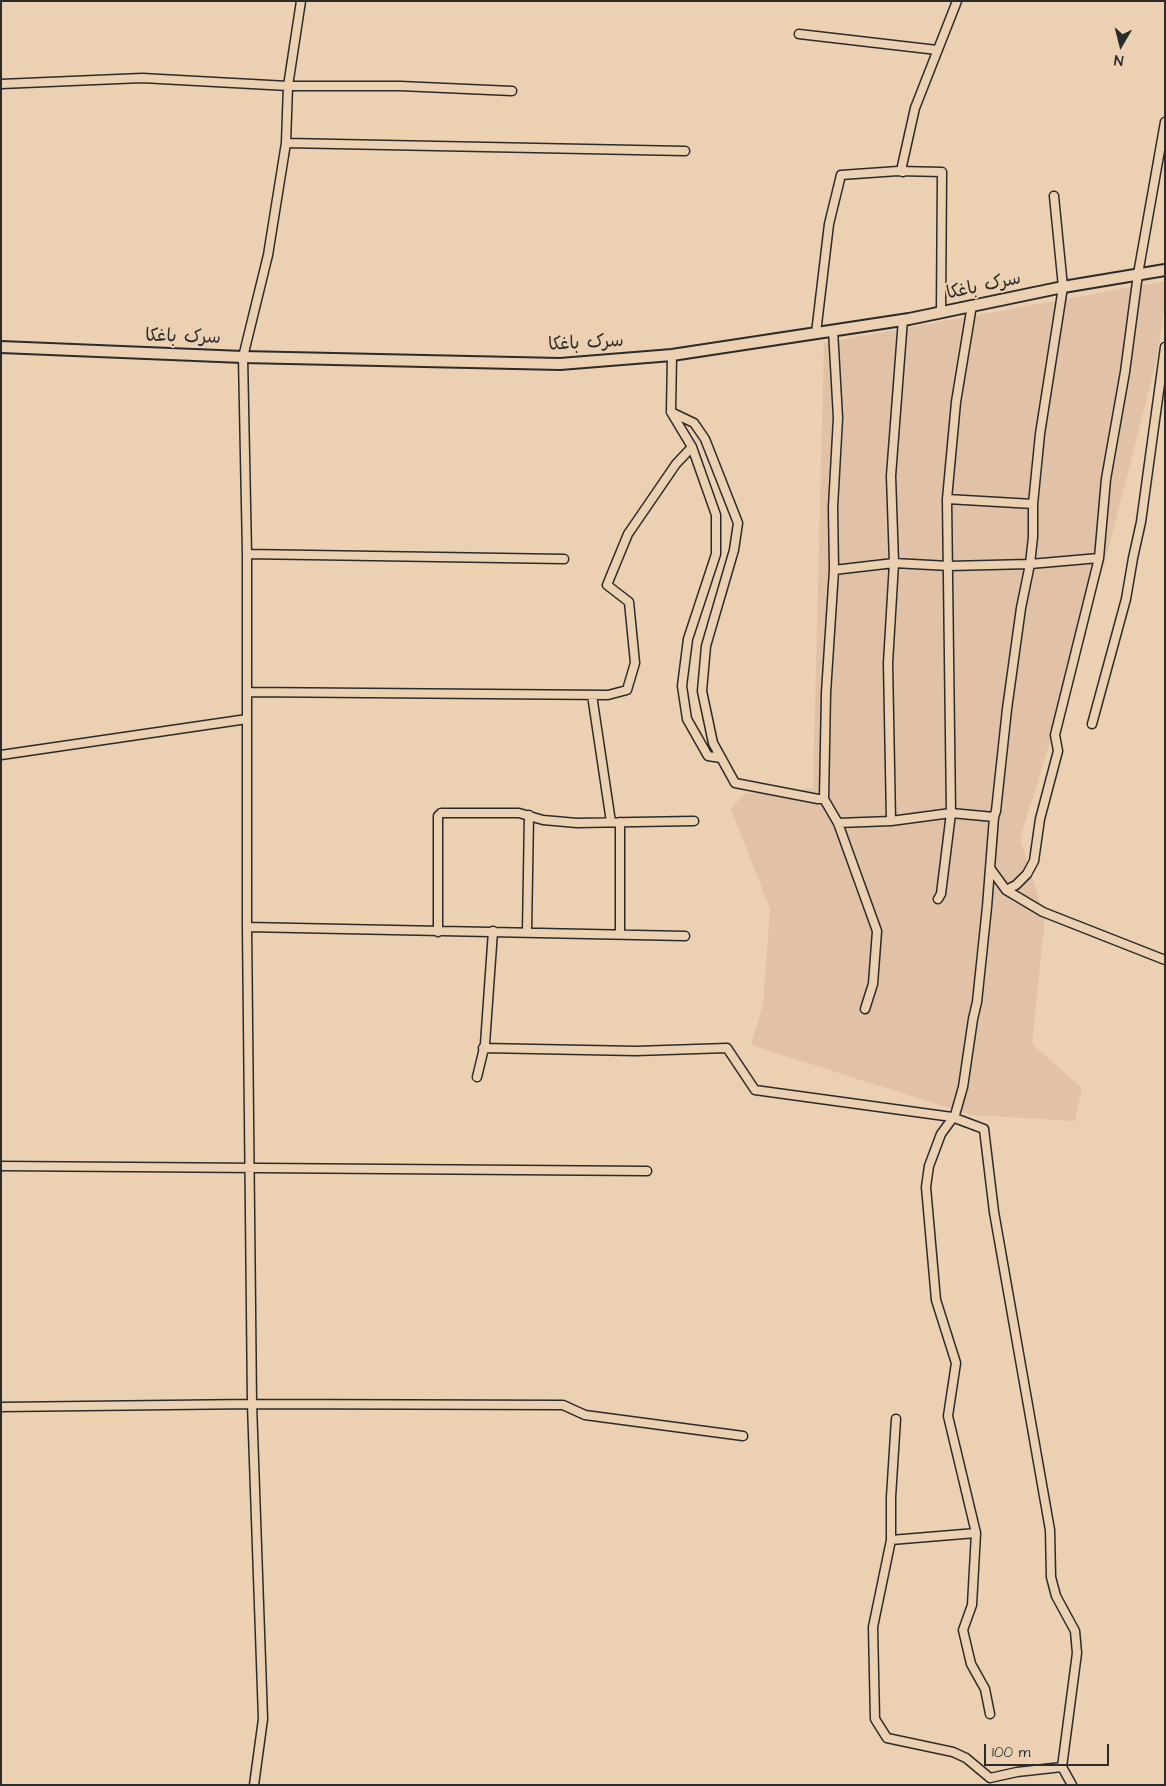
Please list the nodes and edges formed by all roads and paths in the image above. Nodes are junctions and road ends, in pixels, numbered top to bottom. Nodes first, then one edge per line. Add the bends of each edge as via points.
1 (301, 1) edge
2 (957, 1) edge
3 (799, 34) dead end
4 (937, 50) junction
5 (1, 84) edge
6 (288, 86) junction
7 (512, 91) dead end
8 (1165, 122) edge
9 (286, 143) junction
10 (685, 151) dead end
11 (903, 172) junction
12 (1054, 196) dead end
13 (1165, 270) edge
14 (1138, 274) junction
15 (1063, 286) junction
16 (972, 305) junction
17 (941, 312) junction
18 (902, 320) junction
19 (833, 330) junction
20 (816, 333) junction
21 (1165, 347) edge
22 (1, 348) edge
23 (672, 355) junction
24 (243, 357) junction
25 (671, 412) junction
26 (692, 447) junction
27 (947, 499) junction
28 (1033, 504) junction
29 (247, 554) junction
30 (1099, 558) junction
31 (564, 559) dead end
32 (894, 563) junction
33 (1030, 564) junction
34 (949, 566) junction
35 (834, 570) junction
36 (247, 692) junction
37 (592, 695) junction
38 (247, 719) junction
39 (1092, 724) dead end
40 (1, 755) edge
41 (721, 758) junction
42 (824, 799) junction
43 (951, 813) junction
44 (529, 815) junction
45 (994, 817) junction
46 (891, 821) junction
47 (611, 822) junction
48 (620, 822) junction
49 (694, 822) dead end
50 (838, 823) junction
51 (990, 868) junction
52 (1006, 890) junction
53 (938, 900) dead end
54 (247, 927) junction
55 (493, 931) junction
56 (438, 932) junction
57 (527, 932) junction
58 (620, 934) junction
59 (685, 936) dead end
60 (1165, 960) edge
61 (865, 1009) dead end
62 (483, 1048) junction
63 (477, 1076) dead end
64 (952, 1117) junction
65 (1, 1166) edge
66 (249, 1167) junction
67 (647, 1171) dead end
68 (252, 1404) junction
69 (1, 1406) edge
70 (896, 1419) dead end
71 (743, 1436) dead end
72 (976, 1533) junction
73 (891, 1540) junction
74 (990, 1714) dead end
75 (1062, 1766) junction
76 (254, 1785) edge
77 (1072, 1785) edge

1 - 6 street
2 - 4 street
3 - 4 street
4 - 11 street via 915,108
5 - 6 street via 142,78
6 - 7 street
6 - 9 street
8 - 14 street
9 - 10 street
9 - 24 street via 268,255
11 - 17 street via 942,172
11 - 20 street via 841,175 829,224
12 - 15 street
13 - 14 street, سرک باغکا
14 - 15 street, سرک باغکا
14 - 30 street via 1106,478
15 - 16 street, سرک باغکا
15 - 28 street via 1040,434
16 - 17 street, سرک باغکا
16 - 27 street via 956,402
17 - 18 street, سرک باغکا
18 - 19 street, سرک باغکا
18 - 32 street via 891,476
19 - 20 street, سرک باغکا
19 - 35 street via 838,418 833,507
20 - 23 street, سرک باغکا
21 - 39 street via 1141,522 1126,599
22 - 24 street, سرک باغکا
23 - 24 street, سرک باغکا via 560,364
23 - 25 street
24 - 29 street
25 - 26 street
25 - 41 street via 694,423 705,439 738,523 734,550 706,646 702,691
26 - 37 street via 676,464 628,534 607,585 629,602 634,663 627,690
26 - 41 street via 716,515 716,554 688,638 682,686 687,719 708,756
27 - 28 street
27 - 34 street
28 - 33 street via 1034,537
29 - 31 street
29 - 36 street
30 - 33 street
30 - 52 street via 1056,736 1058,750 1040,819 1034,862 1027,874
32 - 34 street
32 - 35 street
32 - 46 street via 888,663
33 - 34 street
33 - 45 street via 1021,608
34 - 43 street
35 - 42 street via 826,693
36 - 37 street
36 - 38 street
37 - 47 street
38 - 40 street
38 - 54 street
41 - 42 street via 735,783
42 - 50 street
43 - 45 street
43 - 46 street
43 - 53 street
44 - 47 street via 543,820 577,823
44 - 56 street via 445,812 438,816
44 - 57 street
45 - 51 street
46 - 50 street
47 - 48 street
48 - 49 street
48 - 58 street
50 - 61 street via 878,931 873,984
51 - 52 street
51 - 64 street via 977,1002 963,1086
52 - 60 street via 1043,912
54 - 56 street
54 - 66 street
55 - 56 street
55 - 57 street
55 - 62 street
57 - 58 street
58 - 59 street
62 - 63 street
62 - 64 street via 636,1051 726,1048 755,1090
64 - 72 street via 941,1134 929,1166 926,1187 936,1300 956,1363 948,1416
64 - 75 street via 984,1129 994,1212 1050,1530 1051,1577 1056,1596 1075,1631 1077,1653
65 - 66 street
66 - 67 street
66 - 68 street
68 - 69 street
68 - 71 street via 562,1405 585,1415
68 - 76 street via 264,1719
70 - 73 street
72 - 73 street
72 - 74 street via 972,1605 963,1630 971,1664 985,1689
73 - 75 street via 873,1627 875,1719 888,1738 953,1752 966,1758 990,1778
75 - 77 street

